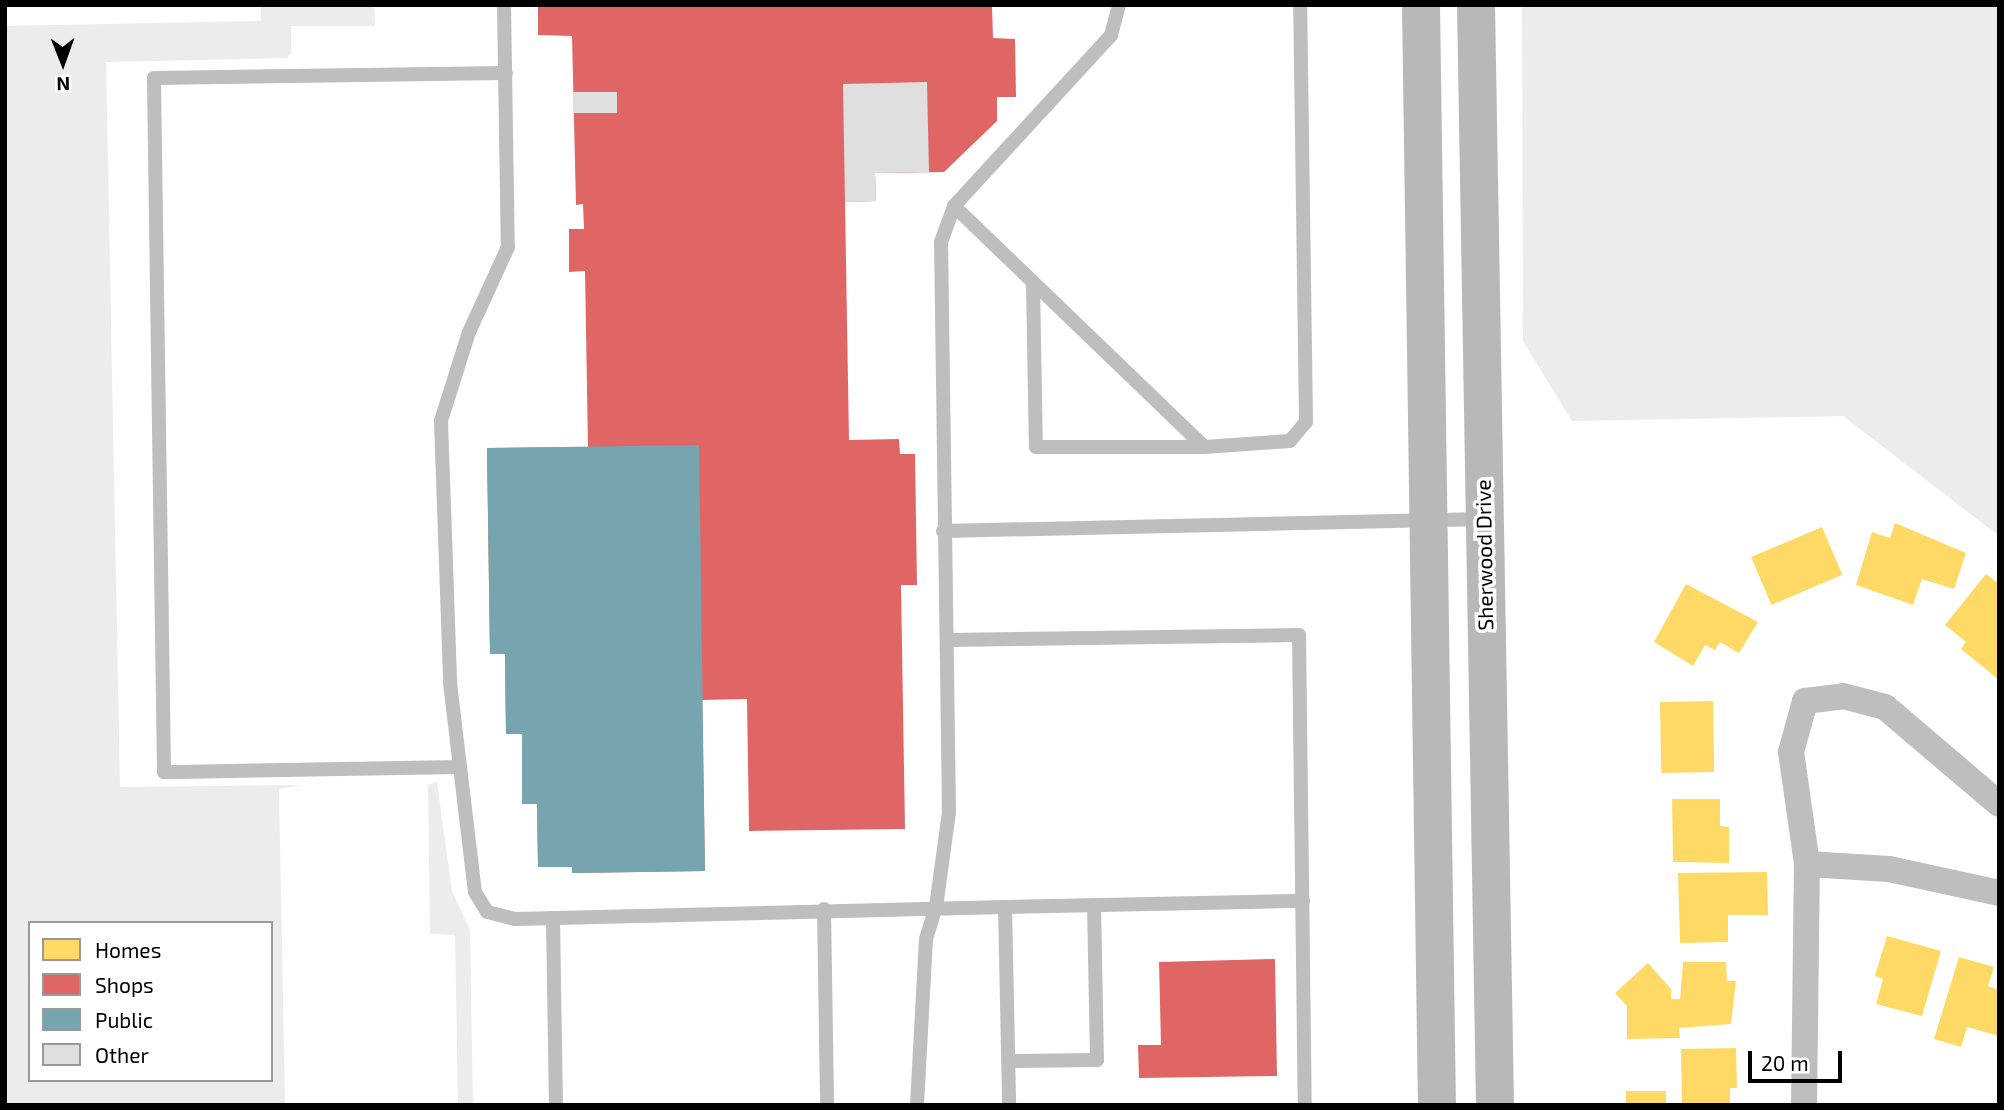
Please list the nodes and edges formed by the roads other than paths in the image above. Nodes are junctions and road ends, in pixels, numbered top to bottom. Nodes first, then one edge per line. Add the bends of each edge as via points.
1 (504, 5) edge
2 (1119, 5) edge
3 (1300, 5) edge
4 (1421, 5) edge
5 (1476, 5) edge
6 (506, 73) junction
7 (954, 206) junction
8 (1033, 282) junction
9 (1204, 447) junction
10 (1429, 519) junction
11 (1483, 519) junction
12 (943, 531) junction
13 (949, 640) junction
14 (460, 767) junction
15 (1999, 804) edge
16 (1807, 864) junction
17 (1999, 893) edge
18 (1303, 901) junction
19 (1094, 905) junction
20 (936, 907) junction
21 (1005, 907) junction
22 (824, 909) junction
23 (553, 918) junction
24 (1494, 1041) junction
25 (1008, 1062) junction
26 (1437, 1088) edge
27 (556, 1105) edge
28 (827, 1105) edge
29 (917, 1105) edge
30 (1009, 1105) edge
31 (1305, 1105) edge
32 (1421, 1105) edge
33 (1494, 1105) edge
34 (1506, 1105) edge
35 (1804, 1105) edge

1 - 6 lane
2 - 7 lane via 1111,35 1100,50
3 - 9 lane via 1306,422 1290,441
4 - 10 main road
5 - 11 main road, Sherwood Drive
6 - 14 lane via 508,247 469,332 441,421 450,682
6 - 14 lane via 154,78 164,772
7 - 8 lane
7 - 12 lane via 940,242 938,275
8 - 9 lane
8 - 9 lane via 1036,447
10 - 11 lane
10 - 12 lane
10 - 26 main road
11 - 24 main road, Sherwood Drive
12 - 13 lane
13 - 18 lane via 1299,635
13 - 20 lane via 949,812
14 - 23 lane via 471,873 486,912 515,919
15 - 16 street via 1885,707 1843,696 1805,701 1791,752
16 - 17 street via 1889,869
16 - 35 street
18 - 19 lane
18 - 31 lane
19 - 21 lane
19 - 25 lane via 1097,1060
20 - 21 lane
20 - 22 lane
20 - 29 lane via 926,939
21 - 25 lane
22 - 23 lane
22 - 28 lane
23 - 27 lane
24 - 33 main road, Sherwood Drive
24 - 34 main road
25 - 30 lane
26 - 32 main road

